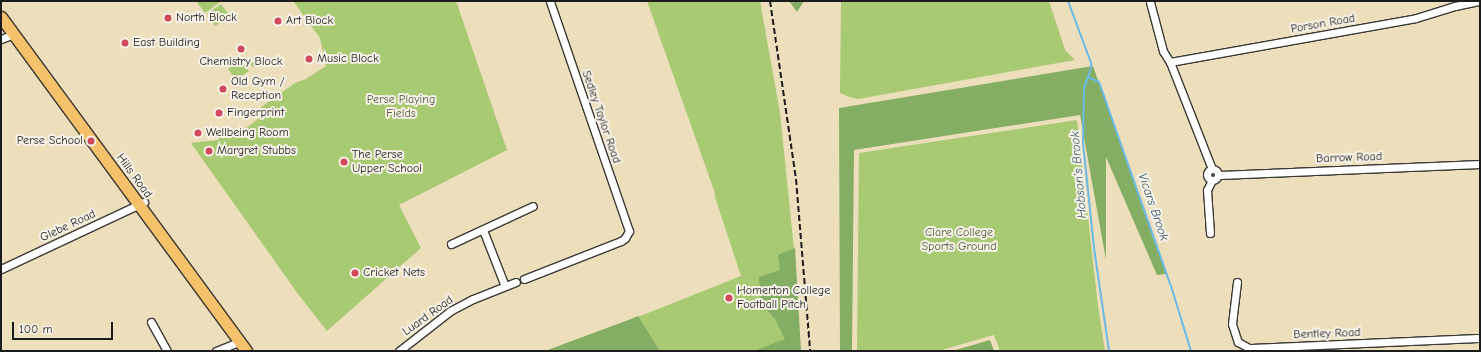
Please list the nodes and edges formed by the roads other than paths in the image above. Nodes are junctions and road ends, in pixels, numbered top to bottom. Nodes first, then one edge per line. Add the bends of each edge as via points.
1 (550, 1) edge
2 (1150, 1) edge
3 (1478, 1) edge
4 (1465, 2) edge
5 (1, 17) edge
6 (14, 34) junction
7 (1, 39) edge
8 (1170, 62) junction
9 (1480, 164) edge
10 (1212, 169) junction
11 (1220, 175) junction
12 (1212, 180) junction
13 (141, 203) junction
14 (533, 206) dead end
15 (483, 230) junction
16 (1210, 233) dead end
17 (451, 244) dead end
18 (1, 269) edge
19 (524, 279) dead end
20 (516, 282) dead end
21 (1237, 282) dead end
22 (505, 286) junction
23 (152, 322) dead end
24 (1480, 338) edge
25 (243, 344) edge
26 (1333, 348) edge
27 (1248, 350) edge
28 (167, 351) edge
29 (216, 351) edge
30 (399, 351) edge

1 - 19 street, Sedley Taylor Road via 629,234 625,238
2 - 8 street via 1164,51
3 - 4 street, Porson Road
4 - 8 street, Porson Road via 1416,18
5 - 6 main road, Hills Road
6 - 7 street
6 - 13 main road, Hills Road
8 - 10 street
9 - 11 street, Barrow Road
10 - 11 street
10 - 12 street via 1208,176
11 - 12 street
12 - 16 street via 1207,190
13 - 18 street, Glebe Road
13 - 25 main road, Hills Road
14 - 15 street
15 - 17 street
15 - 22 street
20 - 22 street, Luard Road
21 - 27 street, Bentley Road via 1232,324 1238,342
22 - 30 street, Luard Road via 450,311
23 - 28 street
24 - 26 street, Bentley Road
25 - 29 street
26 - 27 street, Bentley Road

